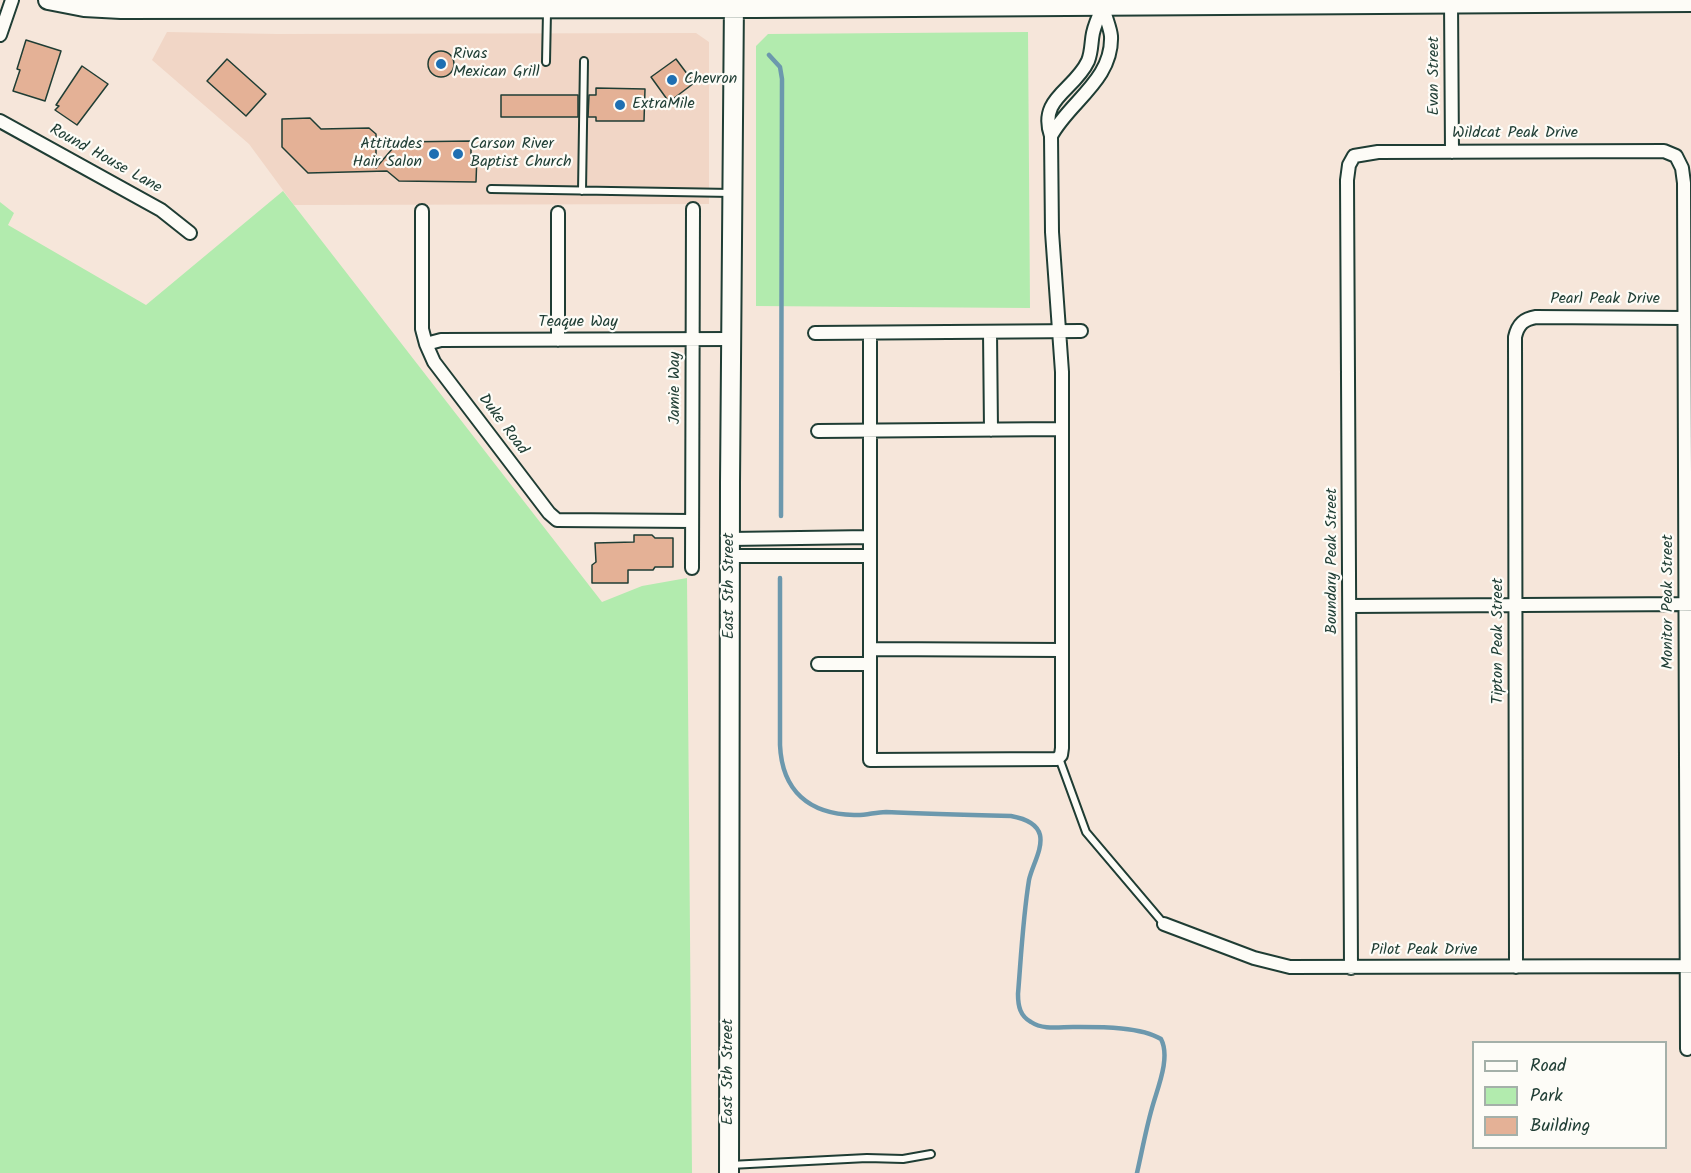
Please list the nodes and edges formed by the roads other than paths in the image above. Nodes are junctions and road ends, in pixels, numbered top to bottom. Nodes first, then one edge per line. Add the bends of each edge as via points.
1 (12, 0) edge
2 (48, 0) edge
3 (1279, 2) edge
4 (1451, 2) edge
5 (1623, 2) edge
6 (1691, 2) edge
7 (1103, 3) edge
8 (734, 4) edge
9 (547, 8) junction
10 (0, 35) edge
11 (546, 62) dead end
12 (585, 62) dead end
13 (1066, 89) junction
14 (1077, 101) junction
15 (0, 121) edge
16 (1052, 136) junction
17 (1452, 152) junction
18 (1354, 156) joint
19 (1676, 156) joint
20 (492, 189) dead end
21 (582, 191) junction
22 (732, 193) junction
23 (693, 209) dead end
24 (422, 211) dead end
25 (558, 213) dead end
26 (190, 233) dead end
27 (1684, 318) junction
28 (1525, 319) joint
29 (1059, 331) junction
30 (1081, 331) dead end
31 (990, 332) junction
32 (815, 333) dead end
33 (870, 333) junction
34 (731, 339) junction
35 (558, 340) junction
36 (693, 340) junction
37 (426, 344) junction
38 (1062, 429) junction
39 (991, 430) junction
40 (818, 431) dead end
41 (870, 431) junction
42 (1688, 435) edge
43 (692, 521) junction
44 (870, 537) junction
45 (828, 538) junction
46 (730, 547) junction
47 (828, 556) junction
48 (870, 556) junction
49 (692, 568) dead end
50 (1688, 604) edge
51 (1516, 605) junction
52 (1350, 606) junction
53 (870, 649) junction
54 (1062, 650) junction
55 (818, 664) dead end
56 (870, 664) junction
57 (1059, 758) junction
58 (1164, 924) joint
59 (1689, 966) edge
60 (1516, 967) junction
61 (1351, 968) junction
62 (1687, 1049) dead end
63 (931, 1154) dead end
64 (729, 1169) edge

1 - 10 street
2 - 9 main road via 121,9
3 - 4 main road
3 - 7 main road
4 - 5 main road
4 - 17 street, Evan Street
5 - 6 main road
7 - 8 main road
7 - 13 street via 1092,34 1090,57
7 - 14 street via 1111,34 1109,54 1098,79
8 - 9 main road
8 - 22 main road, East 5th Street
9 - 11 lane
12 - 21 lane
13 - 14 lane
13 - 16 street via 1048,113
14 - 16 street
15 - 26 street, Round House Lane via 161,210
16 - 29 street via 1052,232
17 - 18 street, Wildcat Peak Drive via 1378,152
17 - 19 street, Wildcat Peak Drive via 1650,150
18 - 52 street, Boundary Peak Street via 1347,180
19 - 27 street, Monitor Peak Street via 1684,183
20 - 21 lane
21 - 22 lane
22 - 34 main road, East 5th Street
23 - 36 street, Jamie Way
24 - 37 street, Duke Road via 422,329
25 - 35 street
27 - 28 street, Pearl Peak Drive
27 - 42 street, Monitor Peak Street
28 - 51 street, Tipton Peak Street via 1515,337
29 - 30 street
29 - 31 street
29 - 38 street
31 - 33 street
31 - 39 street
32 - 33 street
33 - 41 street
34 - 36 street, Teaque Way
34 - 46 main road, East 5th Street
35 - 36 street, Teaque Way
35 - 37 street, Teaque Way via 441,340
36 - 43 street, Jamie Way
37 - 43 street, Duke Road via 434,362 557,520
38 - 39 street
38 - 54 street
39 - 41 street
40 - 41 street
41 - 44 street
42 - 50 street, Monitor Peak Street
43 - 49 street, Jamie Way
44 - 45 street
44 - 48 street
45 - 46 street
45 - 47 lane
46 - 47 street
46 - 64 main road, East 5th Street
47 - 48 street
48 - 53 street
50 - 51 street
50 - 59 street, Monitor Peak Street
51 - 52 street
51 - 60 street, Tipton Peak Street
52 - 61 street, Boundary Peak Street
53 - 54 street
53 - 56 street
54 - 57 street
55 - 56 street
56 - 57 street via 870,760
57 - 58 lane via 1086,832
58 - 61 street, Pilot Peak Drive via 1273,964
59 - 60 street, Pilot Peak Drive
59 - 62 street, Monitor Peak Street
60 - 61 street, Pilot Peak Drive
63 - 64 lane

